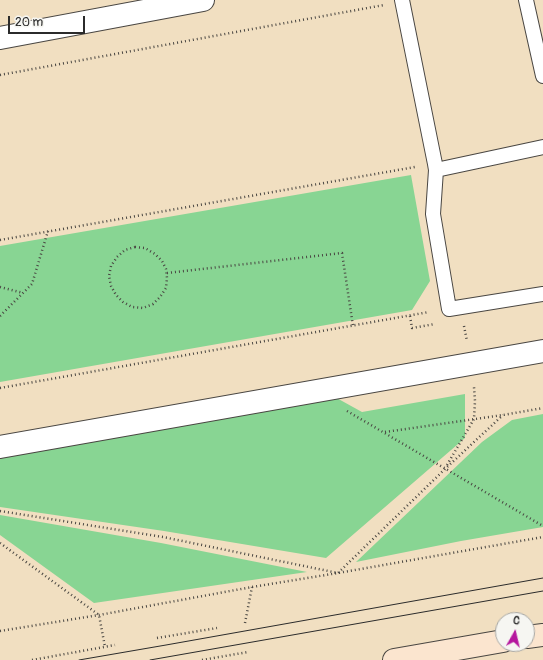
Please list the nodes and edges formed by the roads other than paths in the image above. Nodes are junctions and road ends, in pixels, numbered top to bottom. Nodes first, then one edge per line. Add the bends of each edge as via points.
1 (203, 0) edge
2 (526, 0) edge
3 (402, 1) edge
4 (0, 38) edge
5 (543, 76) edge
6 (543, 147) edge
7 (436, 167) junction
8 (543, 294) edge
9 (543, 350) edge
10 (0, 447) edge
11 (495, 642) edge
12 (394, 660) edge

1 - 4 street
2 - 5 lane
3 - 7 lane
6 - 7 lane
7 - 8 lane via 433,214 449,309
9 - 10 street
11 - 12 main road

